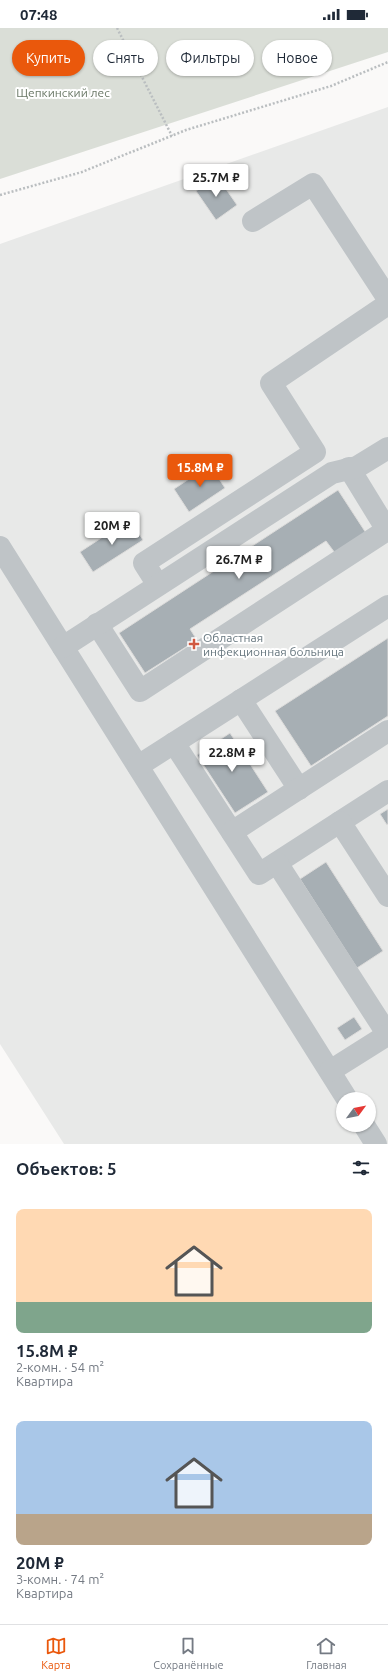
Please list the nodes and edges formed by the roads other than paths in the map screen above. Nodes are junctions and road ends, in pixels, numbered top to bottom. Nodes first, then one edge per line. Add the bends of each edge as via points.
1 (253, 221) dead end
2 (388, 299) edge
3 (388, 304) edge
4 (388, 448) edge
5 (349, 468) junction
6 (0, 547) edge
7 (158, 585) junction
8 (388, 606) edge
9 (97, 624) junction
10 (63, 647) junction
11 (241, 700) junction
12 (388, 732) edge
13 (174, 743) junction
14 (138, 766) junction
15 (299, 789) junction
16 (388, 791) edge
17 (340, 822) junction
18 (232, 832) junction
19 (276, 863) junction
20 (388, 896) edge
21 (388, 1035) edge
22 (330, 1071) junction
23 (343, 1092) edge
24 (368, 1132) edge
25 (376, 1144) edge

1 - 2 lane via 313,184
3 - 7 lane via 271,383 315,452 144,563
4 - 5 lane via 356,467
5 - 7 lane via 332,473
5 - 9 lane via 387,530 140,691
6 - 10 lane
7 - 9 lane
8 - 11 lane
9 - 10 lane
10 - 14 lane
11 - 13 lane
11 - 15 lane
12 - 15 lane
13 - 14 lane
13 - 18 lane
14 - 22 lane
15 - 18 lane
16 - 17 lane
17 - 19 lane
17 - 20 lane
18 - 19 lane via 259,874
19 - 21 lane
21 - 22 lane
22 - 23 lane
24 - 25 lane

